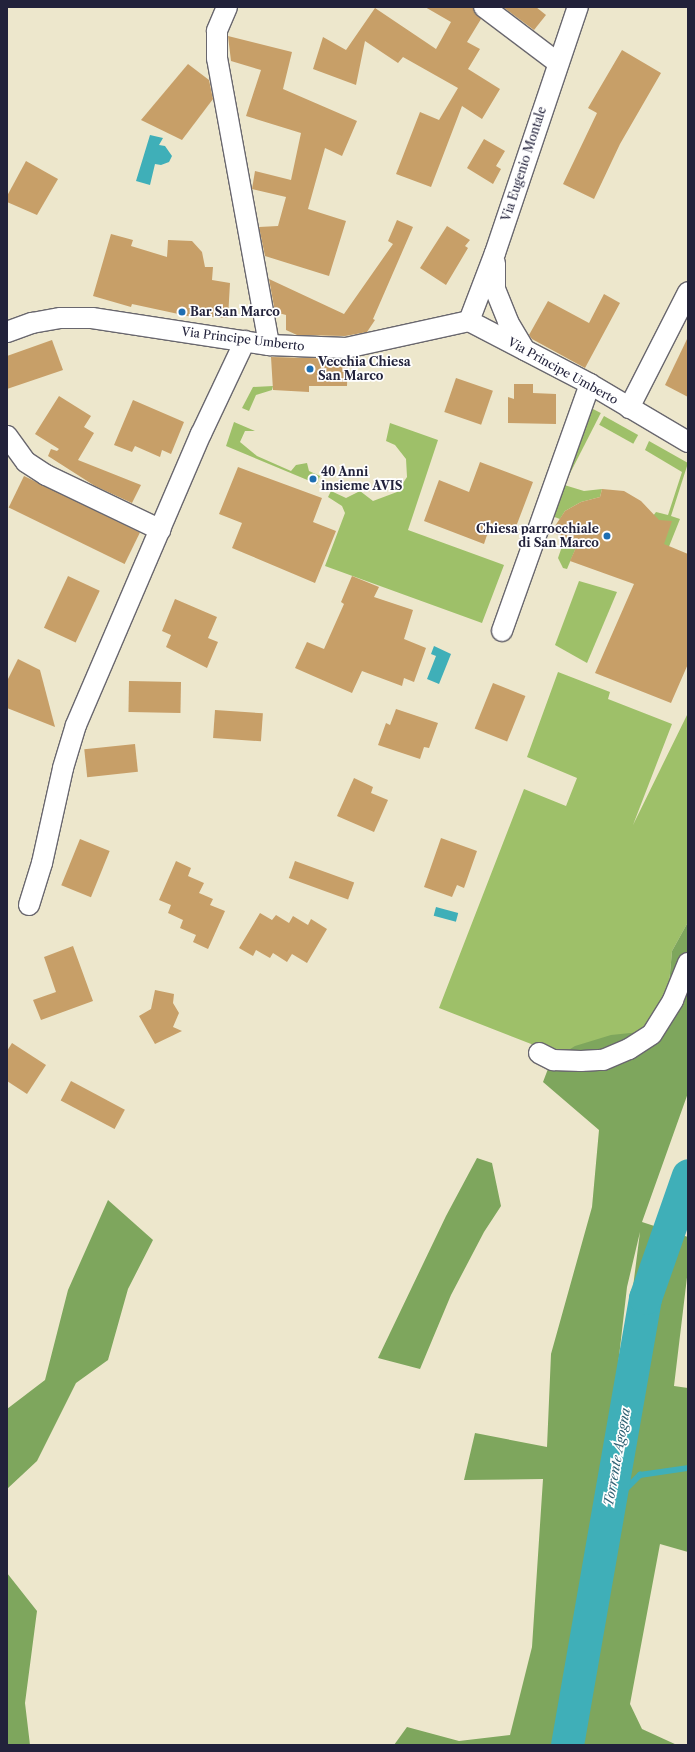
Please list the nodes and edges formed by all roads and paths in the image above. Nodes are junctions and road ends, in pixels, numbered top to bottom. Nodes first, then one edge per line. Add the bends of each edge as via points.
1 (227, 7) edge
2 (484, 7) edge
3 (578, 7) edge
4 (558, 64) junction
5 (495, 253) junction
6 (688, 292) edge
7 (469, 321) junction
8 (7, 332) edge
9 (245, 341) junction
10 (269, 345) junction
11 (525, 350) junction
12 (590, 384) junction
13 (629, 408) junction
14 (7, 436) edge
15 (688, 442) edge
16 (161, 530) junction
17 (502, 630) dead end
18 (30, 905) dead end
19 (688, 963) edge
20 (539, 1053) dead end

1 - 10 street via 217,31 217,58
2 - 4 street
3 - 4 street, Via Eugenio Montale
4 - 5 street, Via Eugenio Montale
5 - 7 street, Via Eugenio Montale
5 - 11 street via 495,289 508,322
6 - 13 street
7 - 10 street, Via Principe Umberto via 346,348
7 - 11 street, Via Principe Umberto
8 - 9 street, Via Principe Umberto via 32,323 61,318 92,318
9 - 10 street, Via Principe Umberto
9 - 16 street via 201,434
11 - 12 street, Via Principe Umberto
12 - 13 street, Via Principe Umberto
12 - 17 street
13 - 15 street, Via Principe Umberto
14 - 16 street via 26,462 46,475
16 - 18 street via 76,725
19 - 20 street via 673,1000 652,1034 629,1049 603,1060 581,1061 553,1060

